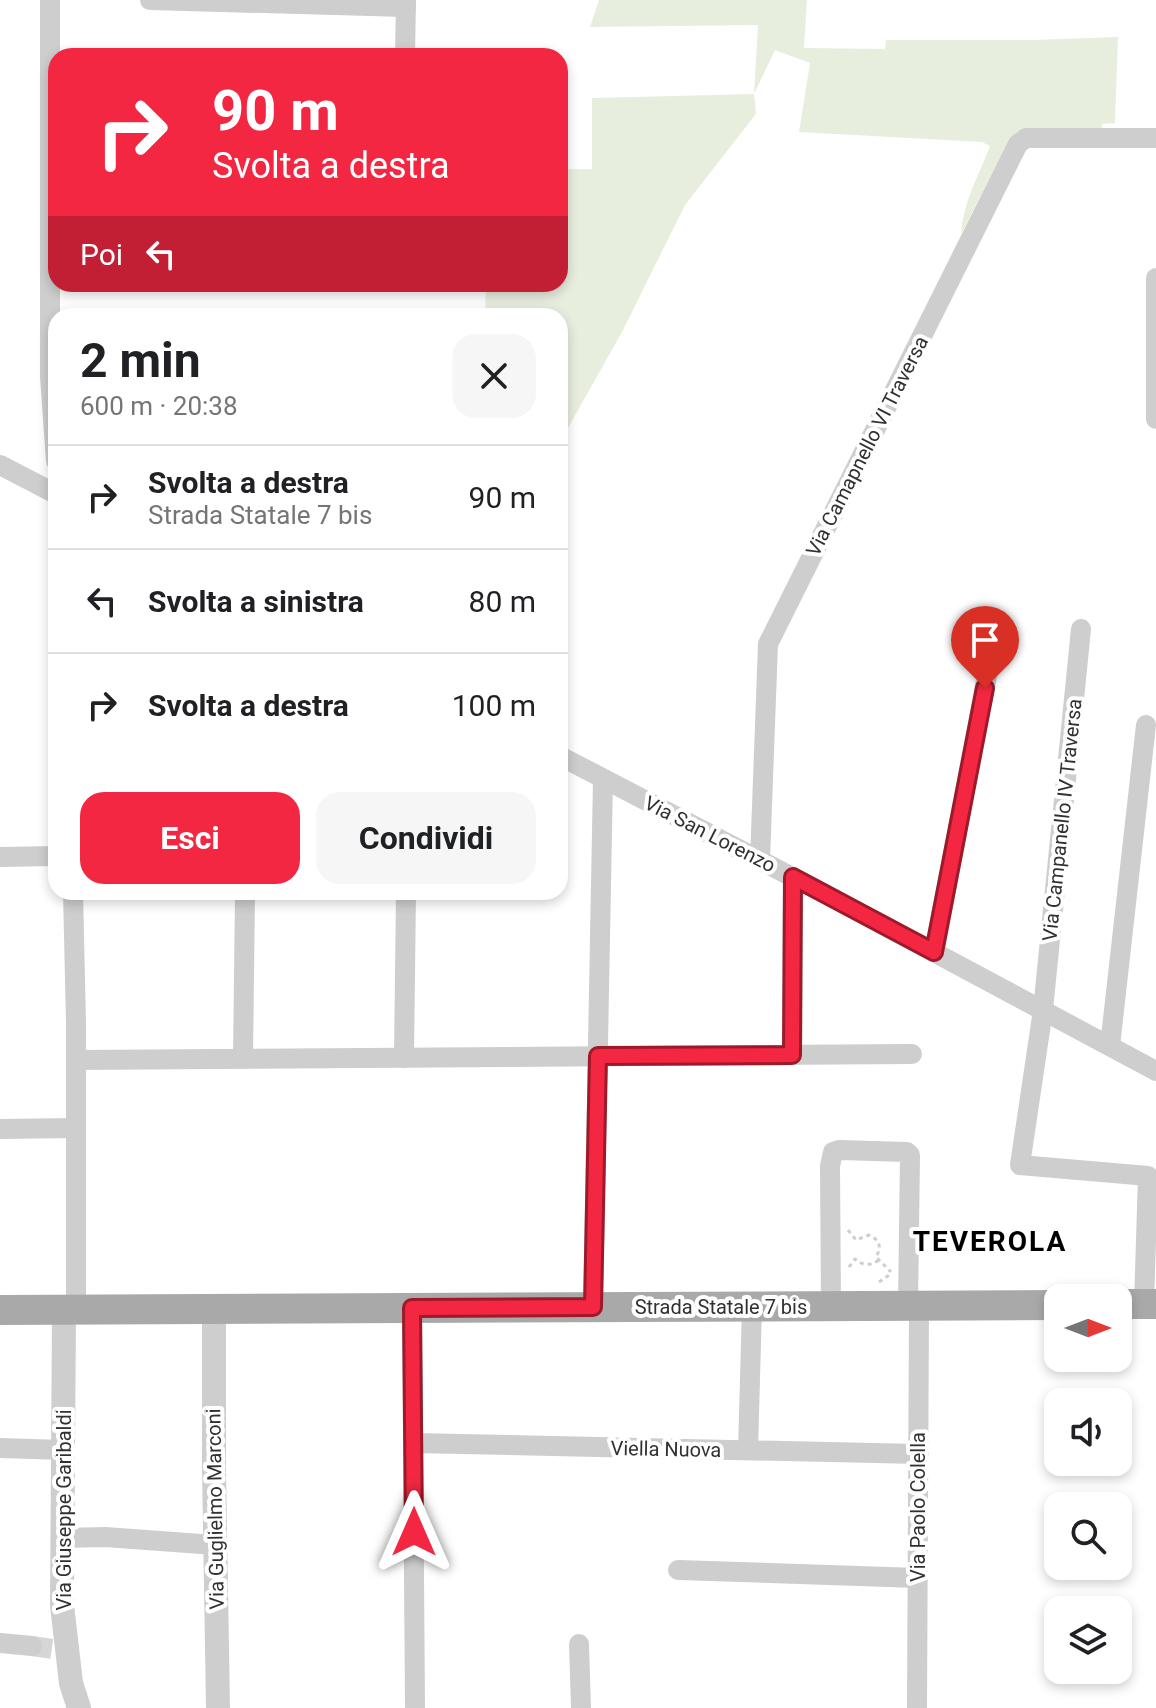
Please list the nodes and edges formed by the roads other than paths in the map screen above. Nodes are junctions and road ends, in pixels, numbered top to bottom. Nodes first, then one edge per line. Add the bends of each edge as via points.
1 (50, 0) edge
2 (150, 0) edge
3 (406, 3) edge
4 (51, 48) edge
5 (405, 48) edge
6 (1156, 138) edge
7 (1156, 278) edge
8 (1156, 419) edge
9 (0, 465) edge
10 (48, 490) edge
11 (996, 629) dead end
12 (1081, 629) dead end
13 (1146, 725) dead end
14 (568, 760) edge
15 (603, 779) junction
16 (48, 856) edge
17 (0, 857) edge
18 (760, 860) junction
19 (793, 877) junction
20 (73, 900) edge
21 (245, 900) edge
22 (406, 900) edge
23 (934, 952) junction
24 (1043, 1010) junction
25 (1110, 1046) junction
26 (912, 1054) dead end
27 (792, 1055) junction
28 (598, 1056) junction
29 (404, 1058) junction
30 (243, 1059) junction
31 (76, 1060) junction
32 (1156, 1071) edge
33 (76, 1128) junction
34 (0, 1129) edge
35 (1139, 1304) edge
36 (1044, 1305) edge
37 (831, 1306) junction
38 (914, 1306) junction
39 (593, 1307) junction
40 (752, 1307) junction
41 (412, 1308) junction
42 (214, 1309) junction
43 (0, 1310) edge
44 (70, 1310) junction
45 (413, 1443) junction
46 (0, 1448) edge
47 (64, 1450) junction
48 (748, 1450) junction
49 (919, 1454) junction
50 (63, 1538) junction
51 (215, 1545) junction
52 (678, 1570) dead end
53 (918, 1578) junction
54 (0, 1643) edge
55 (579, 1644) dead end
56 (32, 1646) tunnel mouth
57 (79, 1708) edge
58 (218, 1708) edge
59 (415, 1708) edge
60 (581, 1708) edge
61 (917, 1708) edge

1 - 4 street
2 - 3 street
3 - 5 street
6 - 18 street, Via Camapnello VI Traversa via 1026,138 1018,144 768,644
7 - 8 street
9 - 10 street
11 - 23 street
12 - 24 street, Via Campanello IV Traversa
13 - 25 street
14 - 15 street, Via San Lorenzo
15 - 18 street, Via San Lorenzo
15 - 28 street
16 - 17 street
18 - 19 street, Via San Lorenzo
19 - 23 street, Via San Lorenzo
19 - 27 street
20 - 31 street
21 - 30 street
22 - 29 street
23 - 24 street, Via San Lorenzo
24 - 25 street, Via San Lorenzo
24 - 35 street, Via Campanello IV Traversa via 1020,1165 1148,1176
25 - 32 street, Via San Lorenzo
26 - 27 street
27 - 28 street
28 - 29 street
28 - 39 street
29 - 30 street
30 - 31 street
31 - 33 street
33 - 34 street
33 - 44 street
36 - 38 main road, Strada Statale 7 bis
37 - 38 main road, Strada Statale 7 bis
37 - 38 street, Via Paolo Colella via 830,1166 833,1152 839,1150 910,1155
37 - 40 main road, Strada Statale 7 bis
38 - 49 street, Via Paolo Colella
39 - 40 main road, Strada Statale 7 bis
39 - 41 main road, Strada Statale 7 bis
40 - 48 street
41 - 42 main road, Strada Statale 7 bis
41 - 45 street
42 - 44 main road, Strada Statale 7 bis
42 - 51 street, Via Guglielmo Marconi
43 - 44 main road, Strada Statale 7 bis
44 - 47 street, Via Giuseppe Garibaldi
45 - 48 street, Viella Nuova
45 - 59 street
46 - 47 street
47 - 50 street, Via Giuseppe Garibaldi
48 - 49 street, Viella Nuova
49 - 53 street, Via Paolo Colella
50 - 51 street
50 - 57 street, Via Giuseppe Garibaldi via 60,1650
51 - 58 street, Via Guglielmo Marconi
52 - 53 street
53 - 61 street, Via Paolo Colella
54 - 56 street
55 - 60 street

